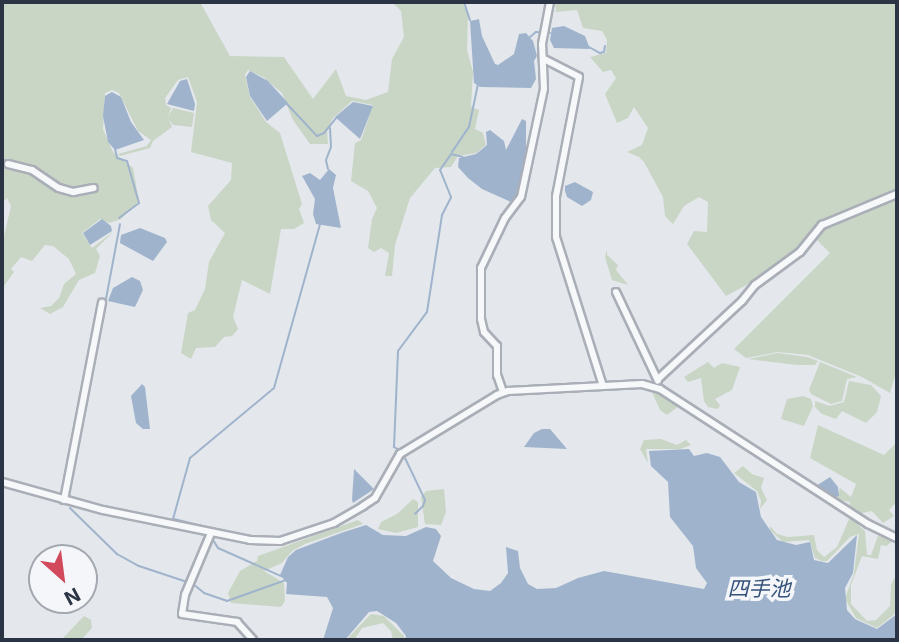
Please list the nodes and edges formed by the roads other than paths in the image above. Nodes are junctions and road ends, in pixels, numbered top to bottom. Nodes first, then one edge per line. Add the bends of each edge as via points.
1 (550, 2) edge
2 (544, 59) junction
3 (8, 164) dead end
4 (94, 188) dead end
5 (897, 194) edge
6 (616, 292) dead end
7 (102, 303) dead end
8 (658, 379) junction
9 (603, 386) junction
10 (660, 389) junction
11 (503, 392) junction
12 (2, 482) edge
13 (64, 500) junction
14 (211, 533) junction
15 (897, 538) edge
16 (253, 640) edge

1 - 2 street
2 - 9 street via 579,77 556,197 556,237
2 - 11 street via 544,89 522,197 505,218 481,268 481,319 486,336 497,346 497,375
3 - 4 street via 32,170 73,192
5 - 8 street via 822,225 800,252 755,285
6 - 8 street
7 - 13 street
8 - 10 street
9 - 10 street via 642,384
9 - 11 street
10 - 15 street via 868,524
11 - 14 street via 400,454 374,498 334,523 280,541
12 - 13 street
13 - 14 street
14 - 16 street via 182,614 237,622

